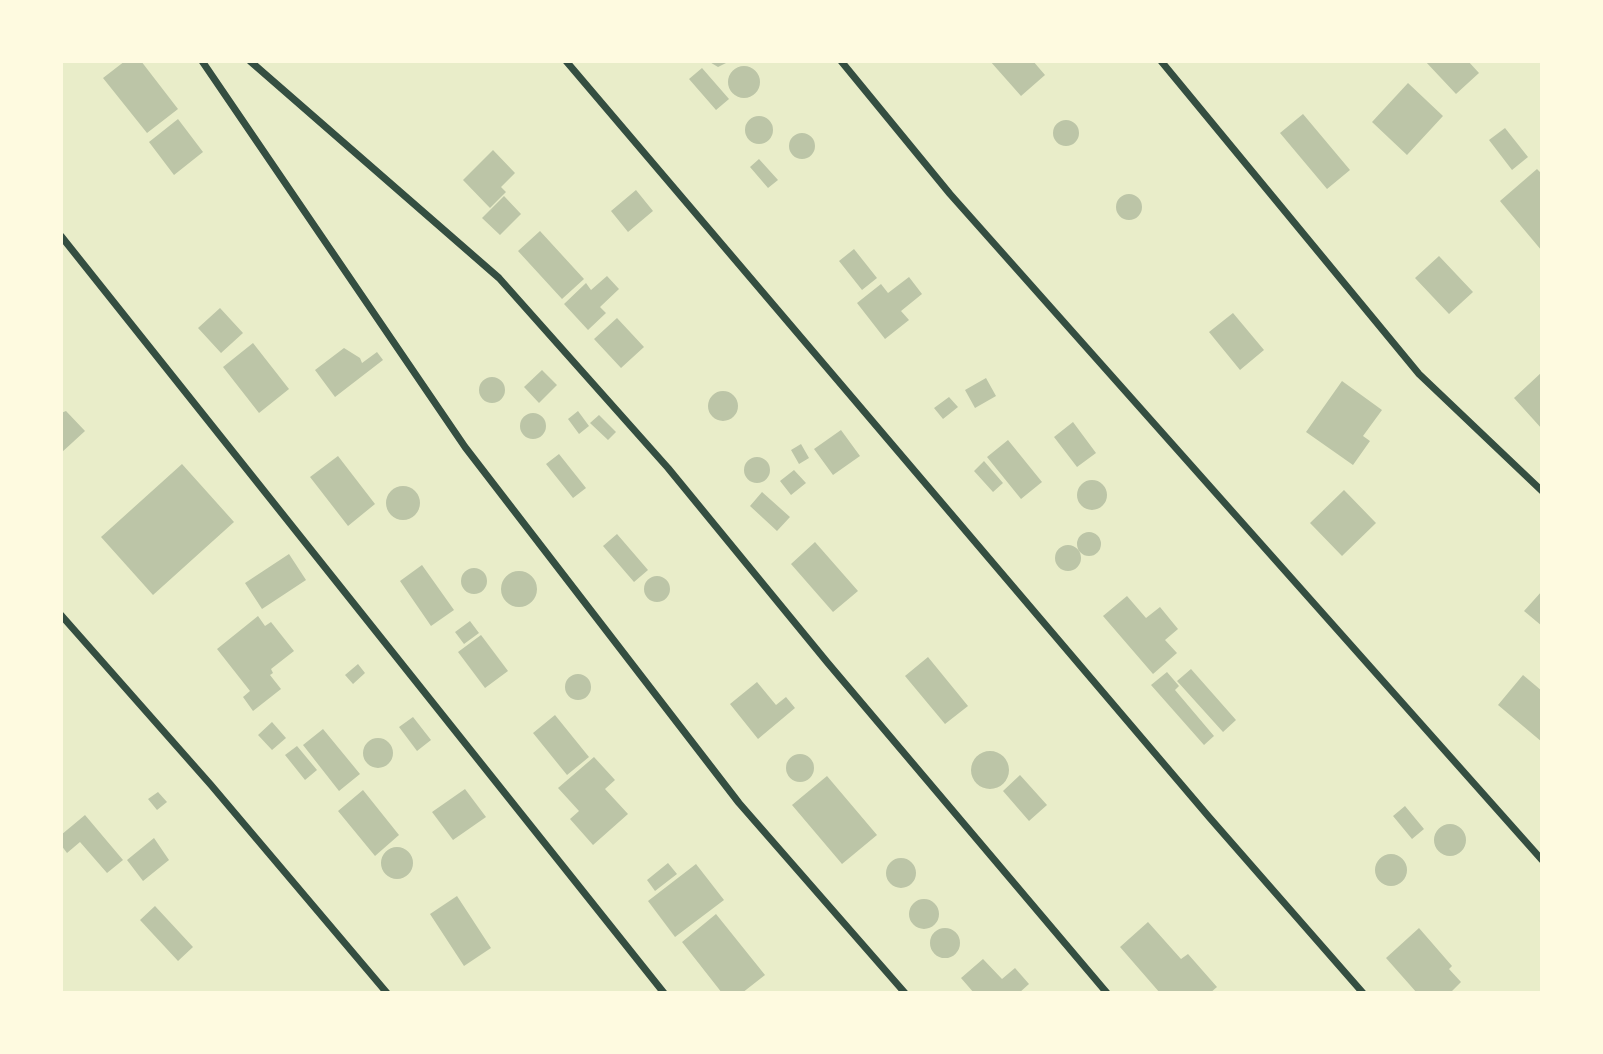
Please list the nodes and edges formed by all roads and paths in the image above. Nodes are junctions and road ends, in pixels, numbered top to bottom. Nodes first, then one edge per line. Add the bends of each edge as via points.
1 (202, 61) edge
2 (250, 61) edge
3 (566, 61) edge
4 (841, 61) edge
5 (1161, 61) edge
6 (61, 236) edge
7 (1542, 491) edge
8 (61, 615) edge
9 (1542, 860) edge
10 (387, 993) edge
11 (664, 993) edge
12 (905, 993) edge
13 (1107, 993) edge
14 (1363, 993) edge

1 - 12 street via 465,447 739,803
2 - 13 street via 499,278 668,468
3 - 14 street
4 - 9 street via 950,194
5 - 7 street via 1419,374
6 - 11 street
8 - 10 street

